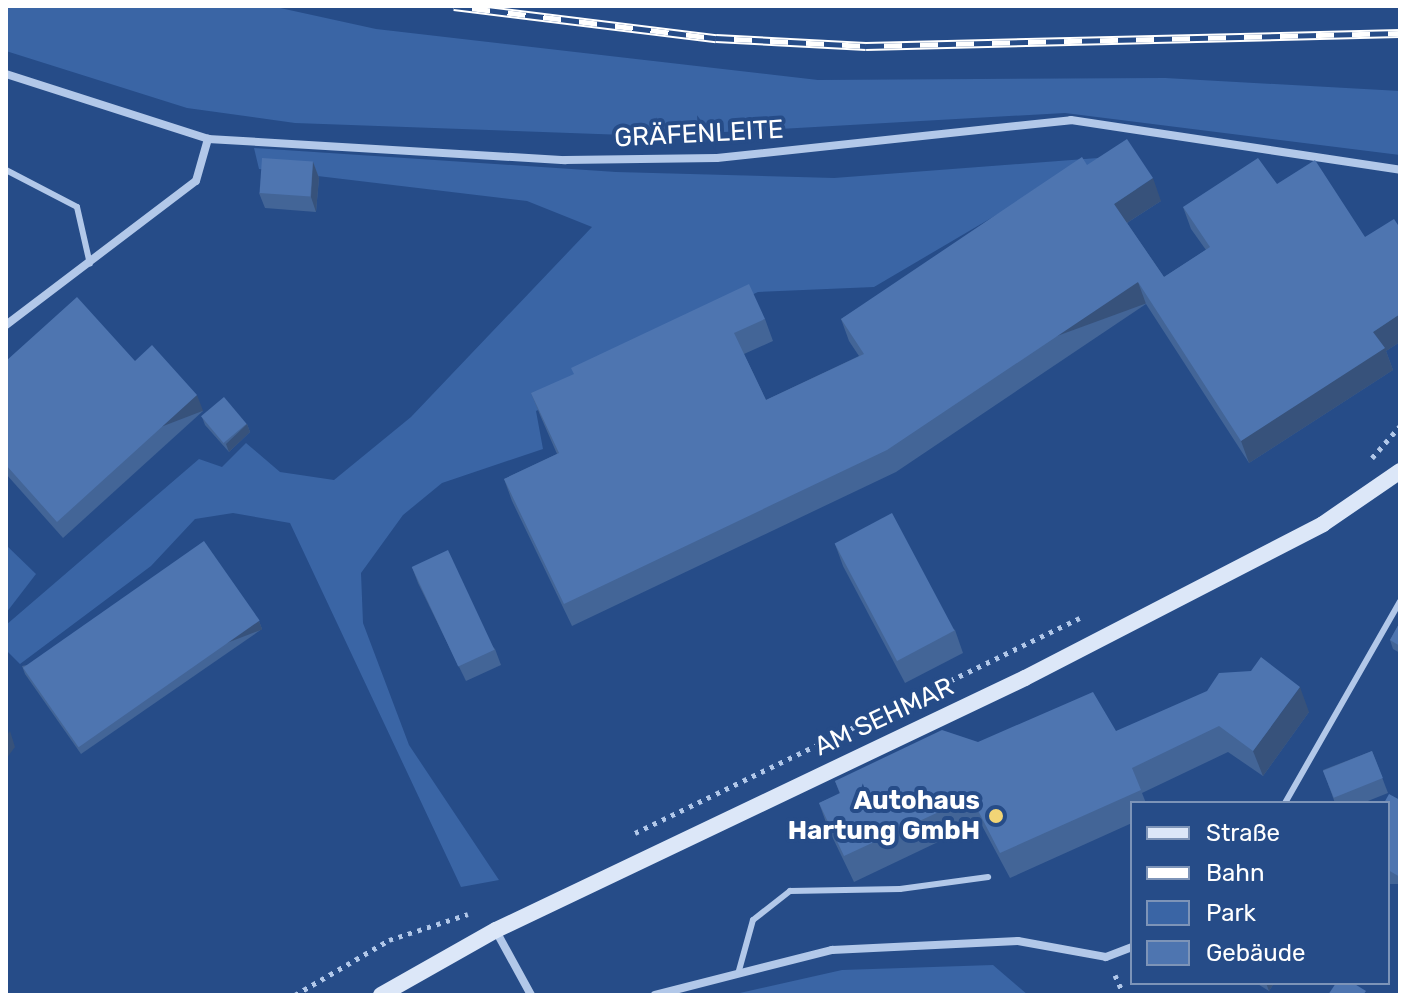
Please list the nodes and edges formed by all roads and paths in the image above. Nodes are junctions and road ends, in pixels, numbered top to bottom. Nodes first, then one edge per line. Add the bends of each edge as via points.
1 (6, 74) edge
2 (208, 139) junction
3 (6, 170) edge
4 (1400, 170) edge
5 (90, 264) junction
6 (6, 325) edge
7 (1400, 426) edge
8 (1363, 467) dead end
9 (1400, 471) edge
10 (1400, 601) edge
11 (1096, 610) dead end
12 (1286, 801) edge
13 (628, 836) dead end
14 (988, 877) dead end
15 (476, 910) dead end
16 (496, 930) junction
17 (1130, 948) edge
18 (738, 974) junction
19 (295, 995) edge
20 (381, 995) edge
21 (531, 995) edge
22 (655, 995) edge

1 - 2 street, GRÄFENLEITE
2 - 4 street, GRÄFENLEITE via 565,160 717,158 1071,120
2 - 5 street via 196,181
3 - 5 lane via 77,207
5 - 6 street
7 - 8 path
9 - 16 main road, AM SEHMAR via 1323,524 1039,671
10 - 12 lane
11 - 13 path
14 - 18 lane via 900,889 790,891 753,920
15 - 19 path via 389,940
16 - 20 main road, AM SEHMAR
16 - 21 street
17 - 18 street via 1106,957 1018,941 832,950
18 - 22 street

